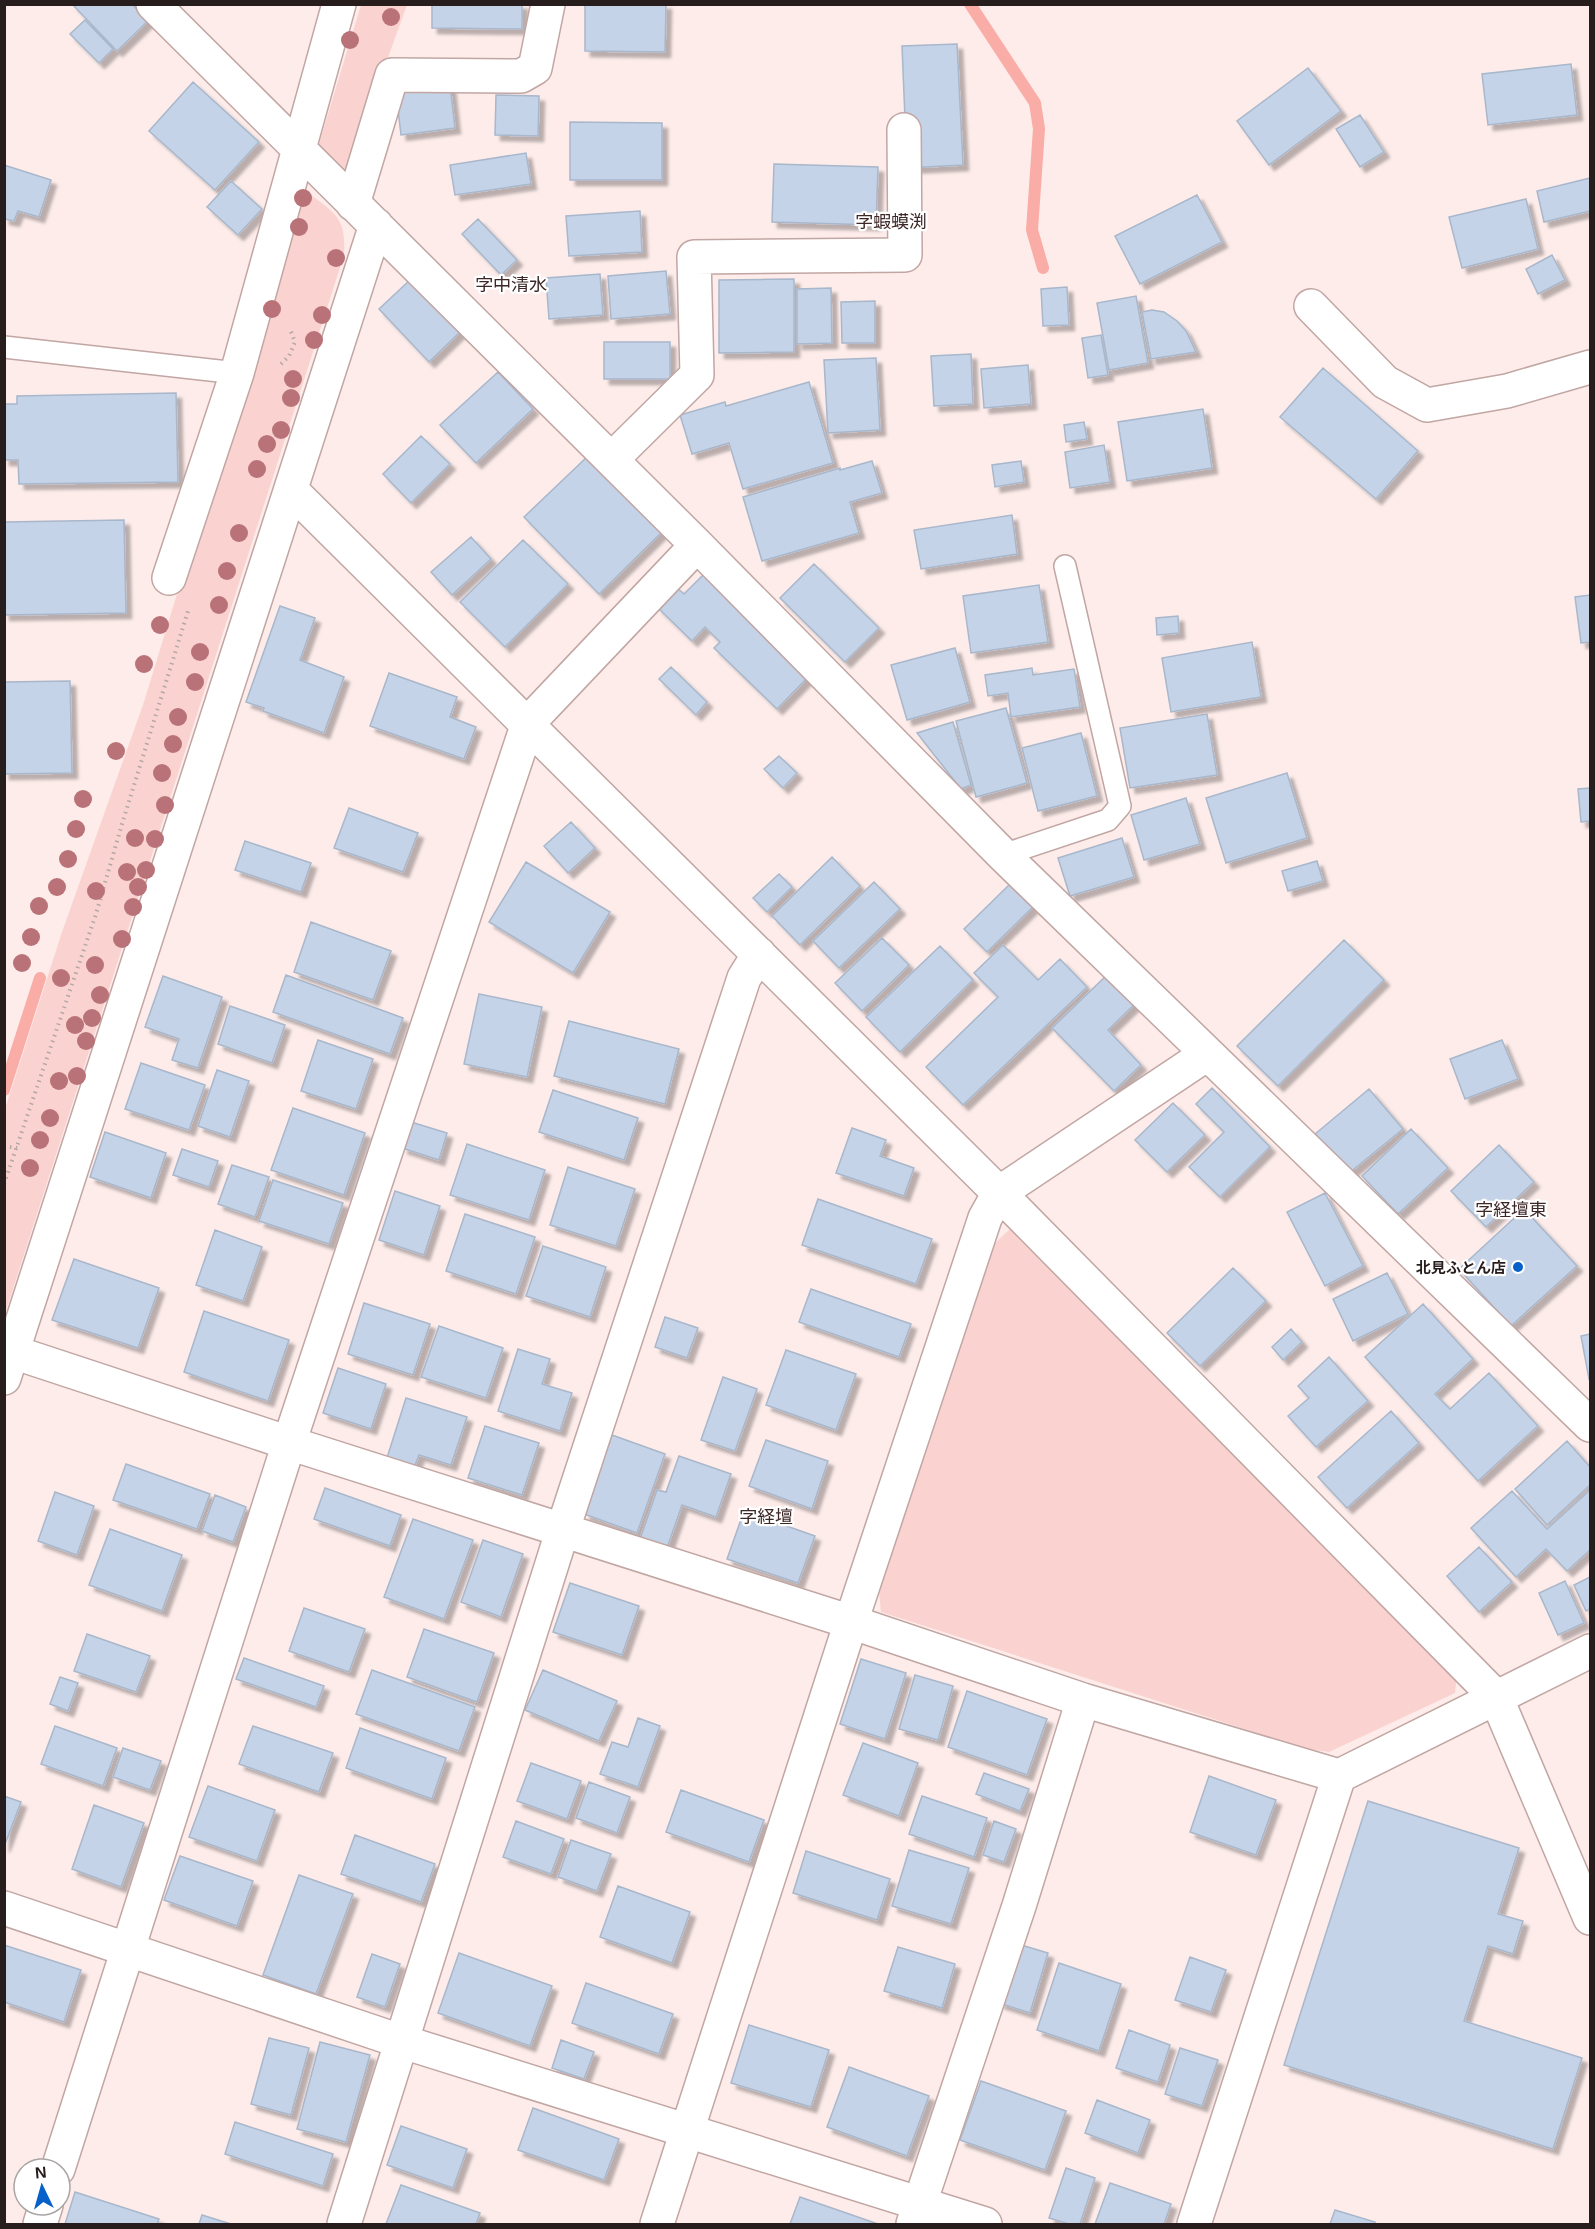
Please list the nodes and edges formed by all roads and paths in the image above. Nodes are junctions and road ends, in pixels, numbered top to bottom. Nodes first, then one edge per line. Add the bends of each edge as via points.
1 (153, 4) edge
2 (339, 4) edge
3 (548, 4) edge
4 (904, 130) dead end
5 (300, 150) junction
6 (364, 214) junction
7 (1311, 306) dead end
8 (4, 347) edge
9 (1590, 367) edge
10 (237, 373) junction
11 (612, 459) junction
12 (291, 490) junction
13 (697, 545) junction
14 (1065, 566) dead end
15 (169, 578) dead end
16 (528, 723) junction
17 (1004, 855) junction
18 (759, 954) junction
19 (1207, 1054) junction
20 (4, 1146) edge
21 (17, 1148) dead end
22 (999, 1193) junction
23 (9, 1365) edge
24 (1590, 1425) edge
25 (289, 1443) junction
26 (563, 1529) junction
27 (850, 1622) junction
28 (1590, 1651) edge
29 (1496, 1697) junction
30 (1083, 1700) junction
31 (1338, 1776) junction
32 (4, 1908) edge
33 (1590, 1917) edge
34 (128, 1947) junction
35 (400, 2041) junction
36 (687, 2131) junction
37 (62, 2157) edge
38 (916, 2214) edge
39 (344, 2224) edge
40 (657, 2224) edge
41 (985, 2224) edge
42 (1194, 2224) edge

1 - 5 street
2 - 5 street
3 - 6 street via 534,68 521,76 392,75
4 - 11 street via 905,255 694,257 697,375
5 - 6 street
5 - 10 street
6 - 11 street
6 - 12 street
7 - 9 street via 1386,382 1427,405 1507,391
8 - 10 lane
10 - 15 street
11 - 13 street
12 - 16 street
12 - 23 street
13 - 16 street
13 - 17 street
14 - 17 lane via 1120,806 1108,820
16 - 18 street
16 - 25 street
17 - 19 street
18 - 22 street
18 - 26 street via 744,978
19 - 22 street
19 - 24 street
20 - 21 path
22 - 27 street via 985,1218
22 - 29 street
23 - 25 street
25 - 26 street
25 - 34 street
26 - 27 street
26 - 35 street
27 - 30 street
27 - 36 street
28 - 29 street
29 - 31 street
29 - 33 street
30 - 31 street
30 - 38 street
31 - 42 street
32 - 34 street
34 - 35 street
34 - 37 street
35 - 36 street
35 - 39 street
36 - 38 street
36 - 40 street
38 - 41 street

